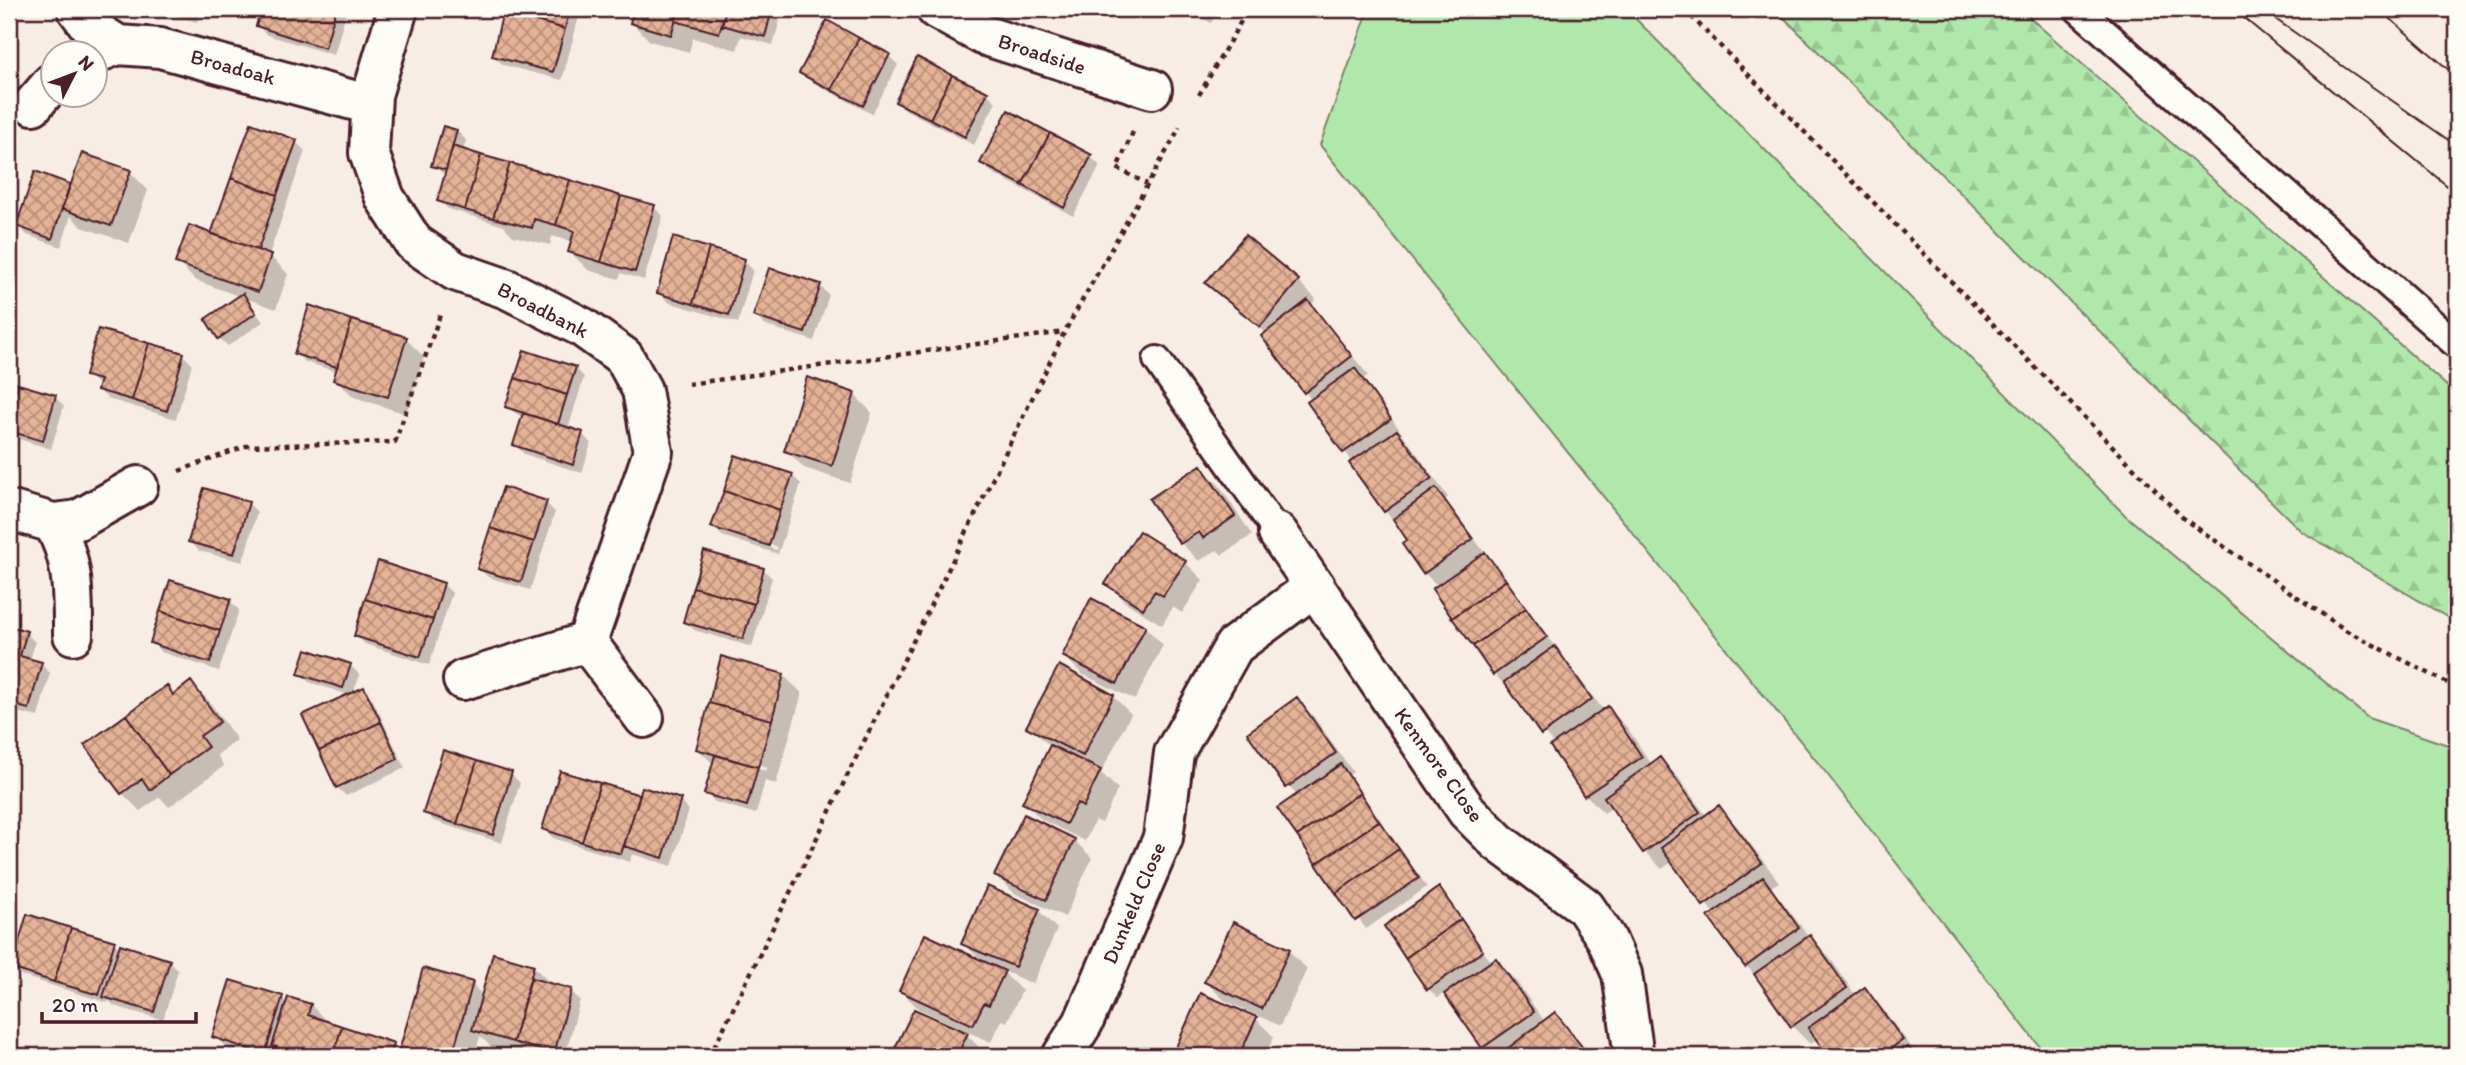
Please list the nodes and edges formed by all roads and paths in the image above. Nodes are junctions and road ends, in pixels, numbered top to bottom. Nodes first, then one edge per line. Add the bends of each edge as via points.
1 (77, 9) edge
2 (398, 9) edge
3 (936, 9) edge
4 (1248, 9) edge
5 (1684, 9) edge
6 (2078, 9) edge
7 (98, 38) edge
8 (108, 50) edge
9 (1152, 89) joint
10 (1194, 102) dead end
11 (371, 105) junction
12 (1181, 126) dead end
13 (1147, 184) junction
14 (455, 271) junction
15 (1065, 331) junction
16 (2457, 345) edge
17 (1157, 360) dead end
18 (642, 390) junction
19 (138, 486) joint
20 (9, 510) edge
21 (53, 523) junction
22 (1278, 533) joint
23 (1315, 586) junction
24 (73, 635) dead end
25 (587, 642) junction
26 (463, 680) dead end
27 (2457, 688) edge
28 (644, 718) dead end
29 (710, 1056) edge
30 (1062, 1056) edge
31 (1634, 1056) edge

1 - 7 street
2 - 11 street, Broadbank
3 - 9 street, Broadside via 982,35
4 - 10 path
5 - 27 path via 2184,519 2347,631
6 - 16 lane
8 - 11 street, Broadoak via 159,48
9 - 13 path via 1117,168
11 - 14 street, Broadbank via 369,153 385,198 414,243
12 - 13 path
13 - 15 path
14 - 18 street, Broadbank via 507,289 582,327 624,357
14 - 19 path via 395,442 246,446
15 - 18 path
15 - 29 path
17 - 22 lane
18 - 25 street, Broadbank via 653,452
19 - 21 street via 78,520
20 - 21 street
21 - 24 street via 65,544 74,582
22 - 23 street, Kenmore Close
23 - 30 street, Dunkeld Close via 1234,646 1174,753 1163,838 1083,1023
23 - 31 street, Kenmore Close via 1467,811 1498,842 1546,875 1592,917 1622,974
25 - 26 street
25 - 28 street

